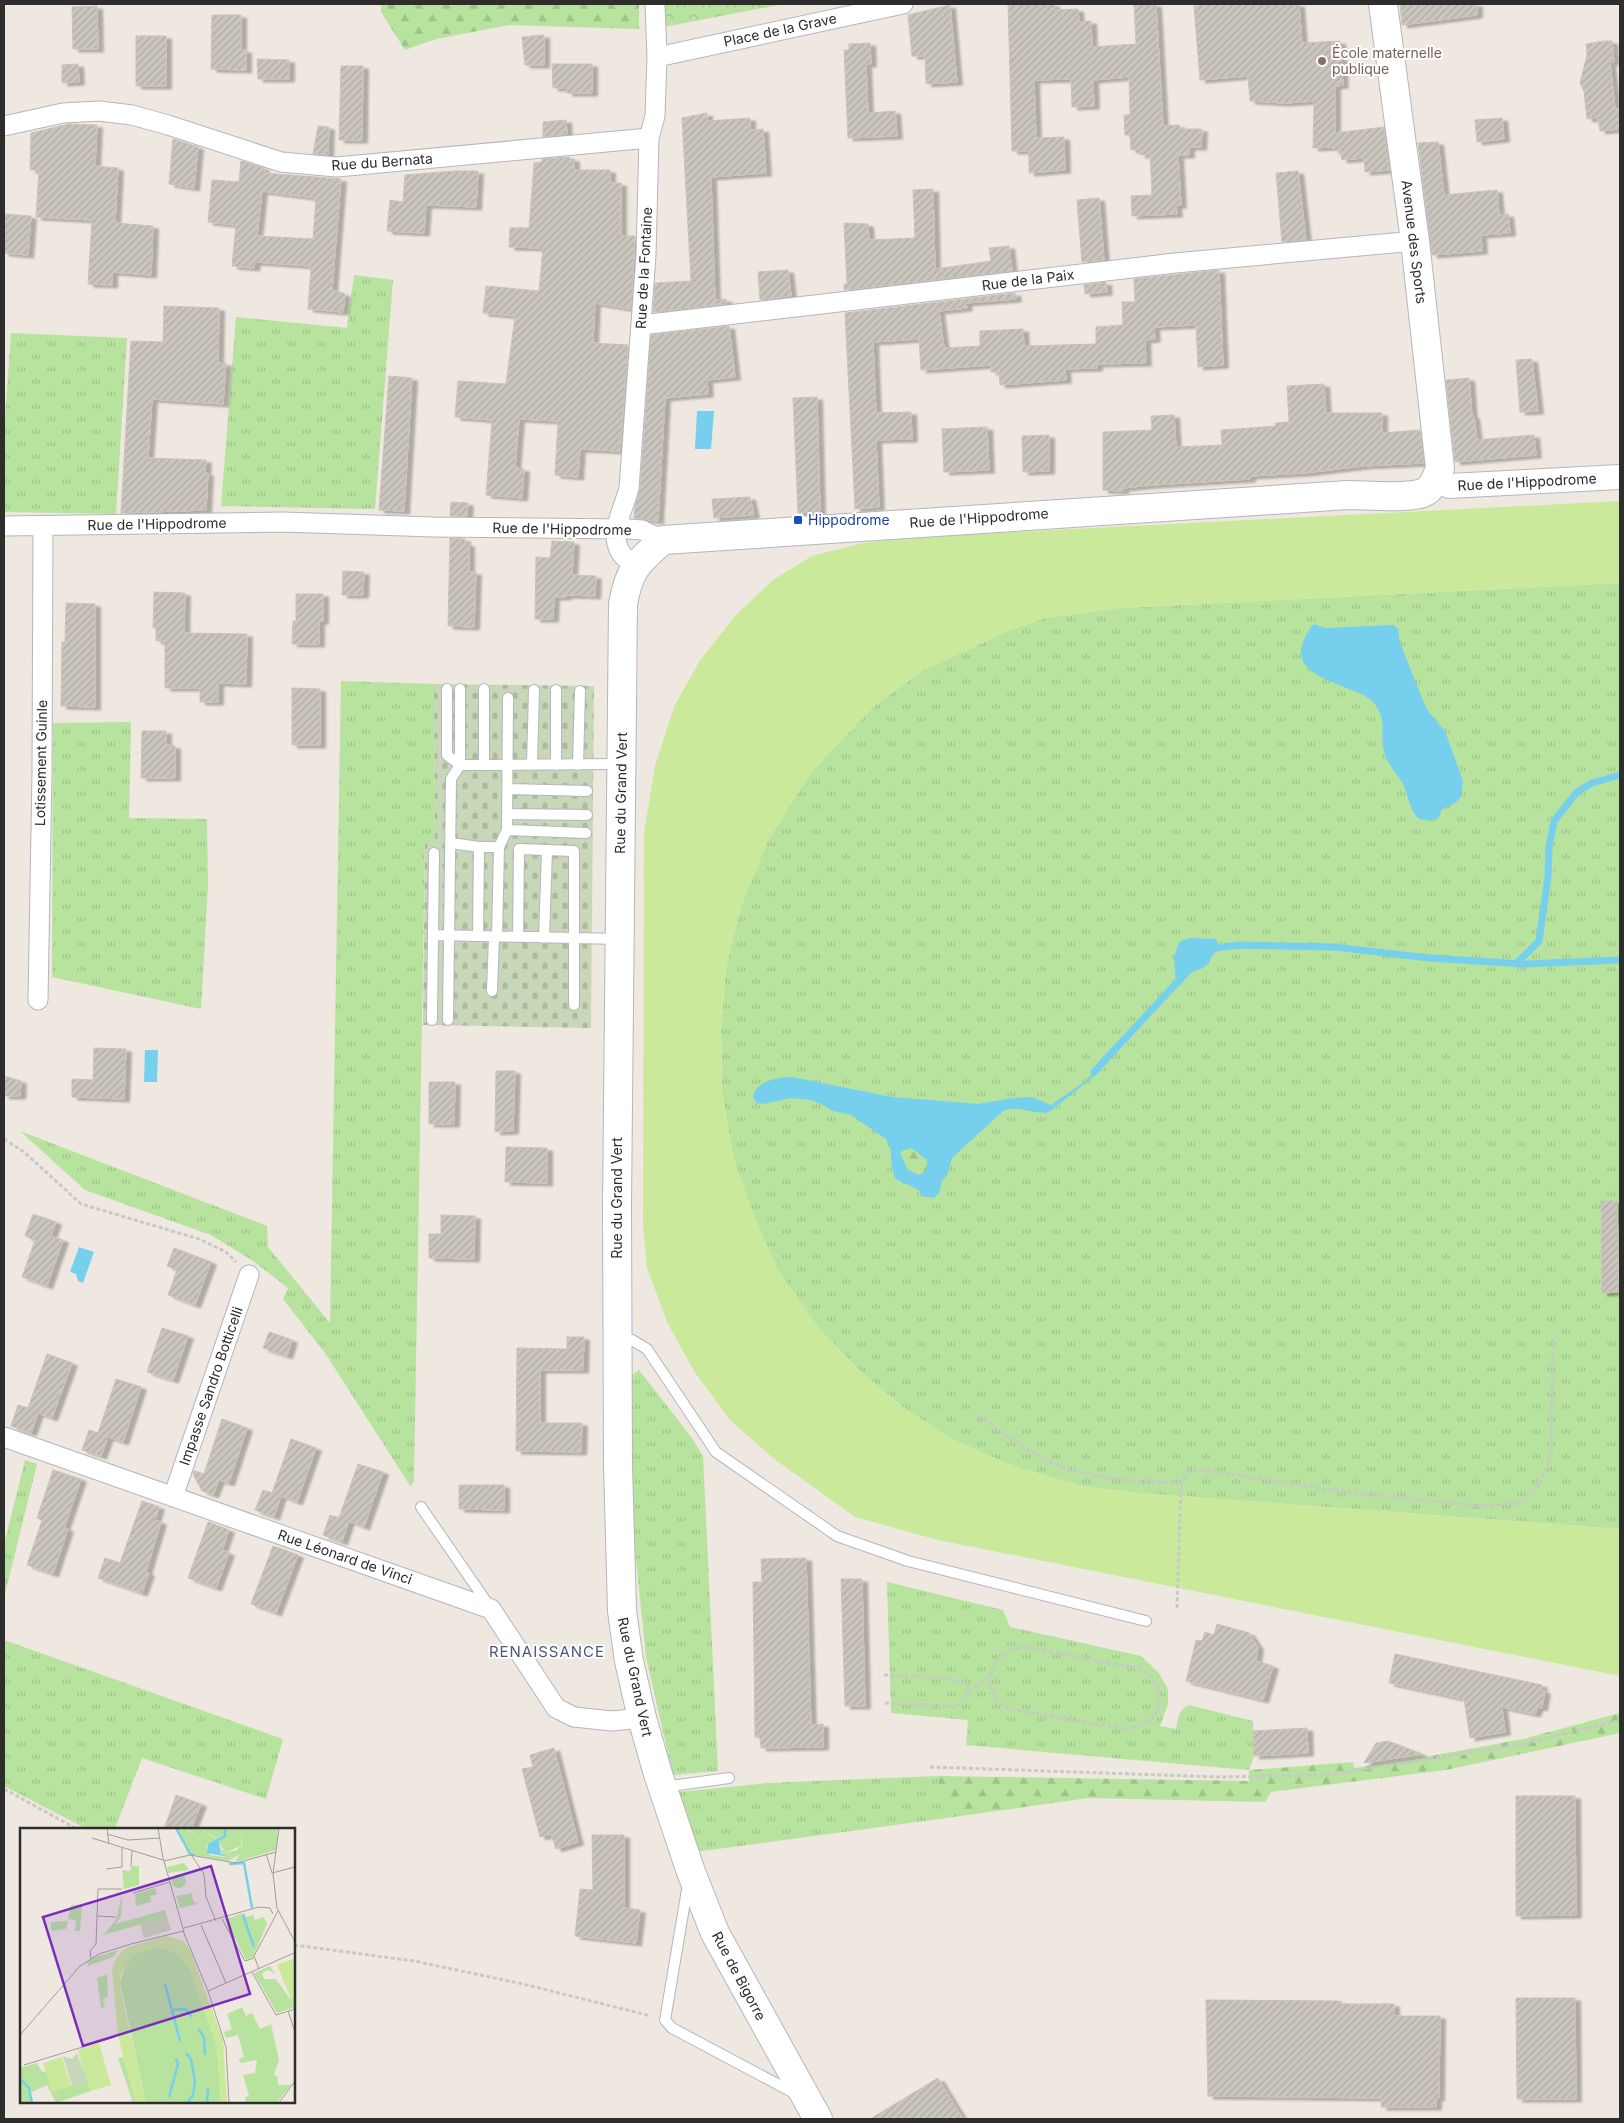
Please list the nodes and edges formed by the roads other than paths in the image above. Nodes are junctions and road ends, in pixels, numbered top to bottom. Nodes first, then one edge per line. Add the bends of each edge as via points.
1 (655, 4) edge
2 (903, 4) edge
3 (1383, 4) edge
4 (657, 57) junction
5 (4, 126) edge
6 (649, 138) junction
7 (1415, 241) junction
8 (641, 325) junction
9 (1620, 477) edge
10 (1437, 481) junction
11 (4, 526) edge
12 (43, 526) junction
13 (615, 530) junction
14 (664, 540) junction
15 (635, 566) junction
16 (447, 689) dead end
17 (460, 689) dead end
18 (484, 689) dead end
19 (534, 690) dead end
20 (556, 690) dead end
21 (580, 691) dead end
22 (508, 698) dead end
23 (460, 764) junction
24 (508, 764) junction
25 (622, 764) junction
26 (484, 765) junction
27 (532, 765) junction
28 (556, 765) junction
29 (578, 765) junction
30 (508, 789) junction
31 (588, 791) dead end
32 (507, 814) junction
33 (587, 815) dead end
34 (507, 830) junction
35 (586, 833) dead end
36 (450, 843) junction
37 (479, 847) junction
38 (499, 847) junction
39 (547, 850) junction
40 (434, 853) dead end
41 (434, 935) junction
42 (450, 936) junction
43 (478, 936) junction
44 (495, 937) junction
45 (518, 937) junction
46 (544, 938) junction
47 (574, 939) junction
48 (620, 939) junction
49 (492, 991) dead end
50 (38, 1000) dead end
51 (574, 1004) dead end
52 (432, 1020) dead end
53 (448, 1020) dead end
54 (249, 1275) road end
55 (617, 1337) junction
56 (4, 1438) edge
57 (173, 1497) junction
58 (421, 1507) dead end
59 (491, 1609) junction
60 (1146, 1621) dead end
61 (642, 1718) junction
62 (729, 1778) dead end
63 (662, 1787) junction
64 (675, 1826) joint
65 (690, 1872) junction
66 (812, 2109) edge

1 - 4 street, Rue de la Fontaine
2 - 4 street, Place de la Grave
3 - 7 main road, Avenue des Sports
4 - 6 street, Rue de la Fontaine via 655,116
5 - 6 street, Rue du Bernata via 63,112 100,111 132,115 168,125 281,162 337,167
6 - 8 street, Rue de la Fontaine
7 - 8 street, Rue de la Paix via 1175,263
7 - 10 main road, Avenue des Sports via 1440,468
8 - 13 street, Rue de la Fontaine via 629,488
9 - 10 street, Rue de l'Hippodrome via 1449,486
10 - 14 main road, Rue de l'Hippodrome via 1424,492 1411,495 1348,495
11 - 12 street, Rue de l'Hippodrome
12 - 13 street, Rue de l'Hippodrome via 283,522
12 - 50 street, Lotissement Guinle
13 - 14 street, Rue de l'Hippodrome via 642,530
13 - 15 street via 621,553
14 - 15 main road, Rue du Grand Vert
15 - 25 main road, Rue du Grand Vert via 623,604
16 - 23 lane via 447,755
17 - 23 lane
18 - 26 lane
19 - 27 lane
20 - 28 lane
21 - 29 lane
22 - 24 lane
23 - 26 lane
23 - 36 lane via 451,779
24 - 26 lane
24 - 27 lane
24 - 30 lane
25 - 29 lane
25 - 48 main road, Rue du Grand Vert
27 - 28 lane
28 - 29 lane
30 - 31 lane
30 - 32 lane
32 - 33 lane
32 - 34 lane
34 - 35 lane
34 - 38 lane
36 - 37 lane
36 - 42 lane
37 - 38 lane
37 - 43 lane
38 - 44 lane
39 - 45 lane via 519,849
39 - 46 lane
39 - 47 lane via 574,851
40 - 41 lane
41 - 42 lane
41 - 52 lane
42 - 43 lane
42 - 53 lane
43 - 44 lane
44 - 45 lane
44 - 49 lane
45 - 46 lane
46 - 47 lane
47 - 48 lane
47 - 51 lane
48 - 55 main road, Rue du Grand Vert
54 - 57 street, Impasse Sandro Botticelli
55 - 60 lane via 632,1340 647,1350 716,1452 837,1536 908,1561
55 - 61 main road, Rue du Grand Vert via 622,1611
56 - 57 street, Rue Léonard de Vinci
57 - 59 street, Rue Léonard de Vinci
58 - 59 lane
59 - 61 street via 556,1708 574,1717 612,1721
61 - 63 main road, Rue du Grand Vert
62 - 63 lane
63 - 64 main road, Rue du Grand Vert
64 - 65 main road, Rue de Bigorre
65 - 66 main road, Rue de Bigorre via 715,1933
65 - 66 lane via 666,2020 672,2028

